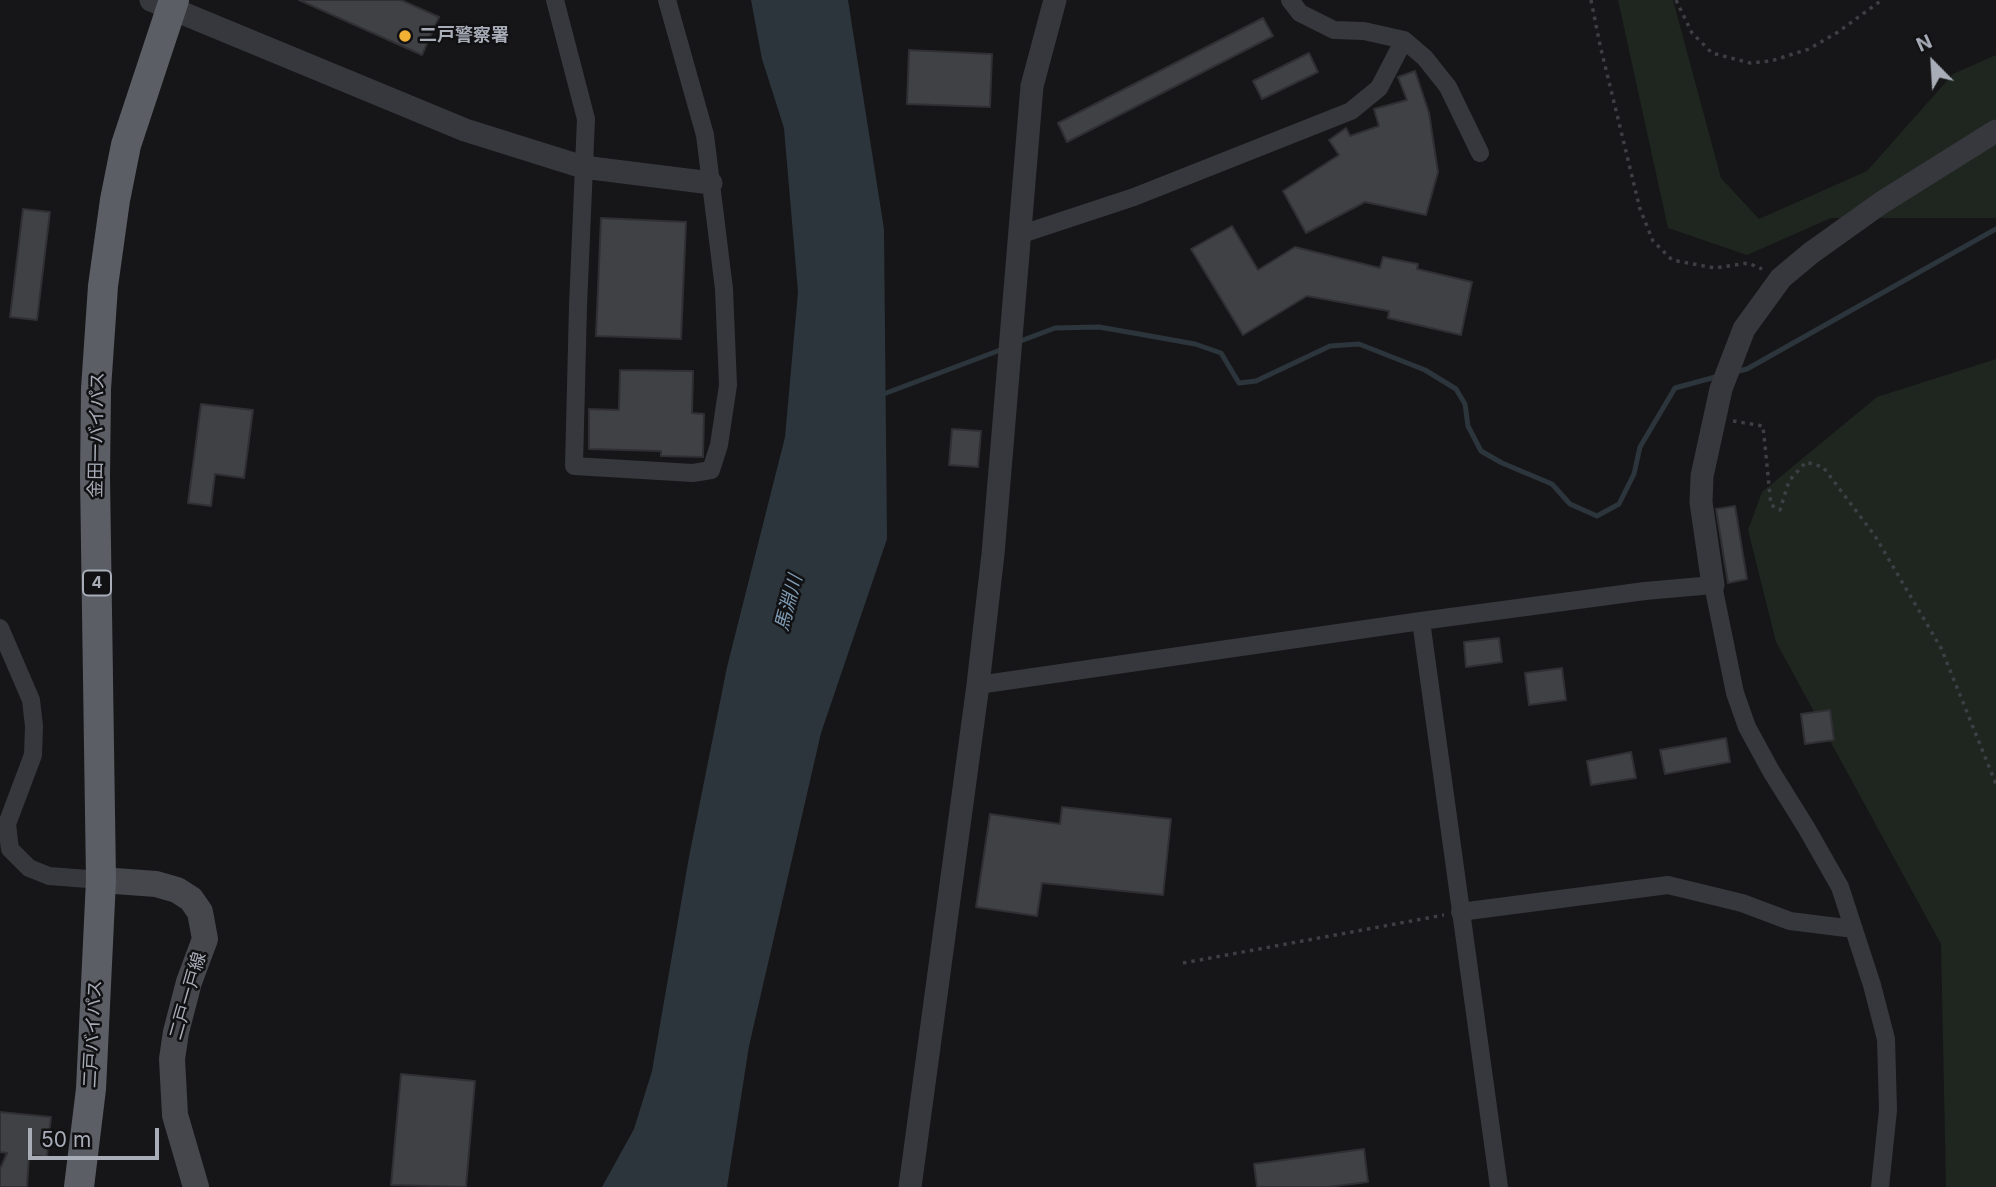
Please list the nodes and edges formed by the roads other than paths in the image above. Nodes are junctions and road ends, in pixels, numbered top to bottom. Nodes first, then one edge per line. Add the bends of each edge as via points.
1 (555, 0) edge
2 (667, 0) edge
3 (1055, 0) edge
4 (1290, 0) edge
5 (165, 2) edge
6 (1404, 40) junction
7 (1996, 131) edge
8 (1480, 153) dead end
9 (583, 167) junction
10 (711, 183) junction
11 (1019, 235) junction
12 (1713, 585) junction
13 (1421, 621) junction
14 (0, 628) edge
15 (978, 685) junction
16 (102, 880) junction
17 (1460, 912) junction
18 (1854, 929) junction
19 (79, 1187) edge
20 (196, 1187) edge
21 (910, 1187) edge
22 (1499, 1187) edge
23 (1880, 1187) edge

1 - 9 street via 586,119
2 - 10 street via 705,135
3 - 11 street via 1032,86
4 - 6 street via 1300,13 1334,30
5 - 9 street via 465,130
5 - 16 highway, 金田一バイパス / 4 via 126,145 103,286 95,477
6 - 8 street via 1448,87
6 - 11 street via 1379,88 1350,111 1134,197
7 - 12 street via 1811,253 1781,278 1744,329 1721,387 1702,476 1701,502
9 - 10 street
9 - 10 street via 575,466 693,473 711,470 728,385 724,289
11 - 15 street
12 - 13 street
12 - 18 street via 1735,693 1747,727 1830,868
13 - 15 street
13 - 17 street
14 - 16 street via 31,700 34,726 33,755 7,824 10,849 29,868 49,876
15 - 21 street
16 - 19 highway, 二戸バイパス / 4 via 91,1089
16 - 20 main road, 二戸一戸線 via 177,890 200,912 205,939 189,982 172,1059 175,1115
17 - 18 street via 1668,886 1742,903 1790,921
17 - 22 street
18 - 23 street via 1886,1039 1888,1110

